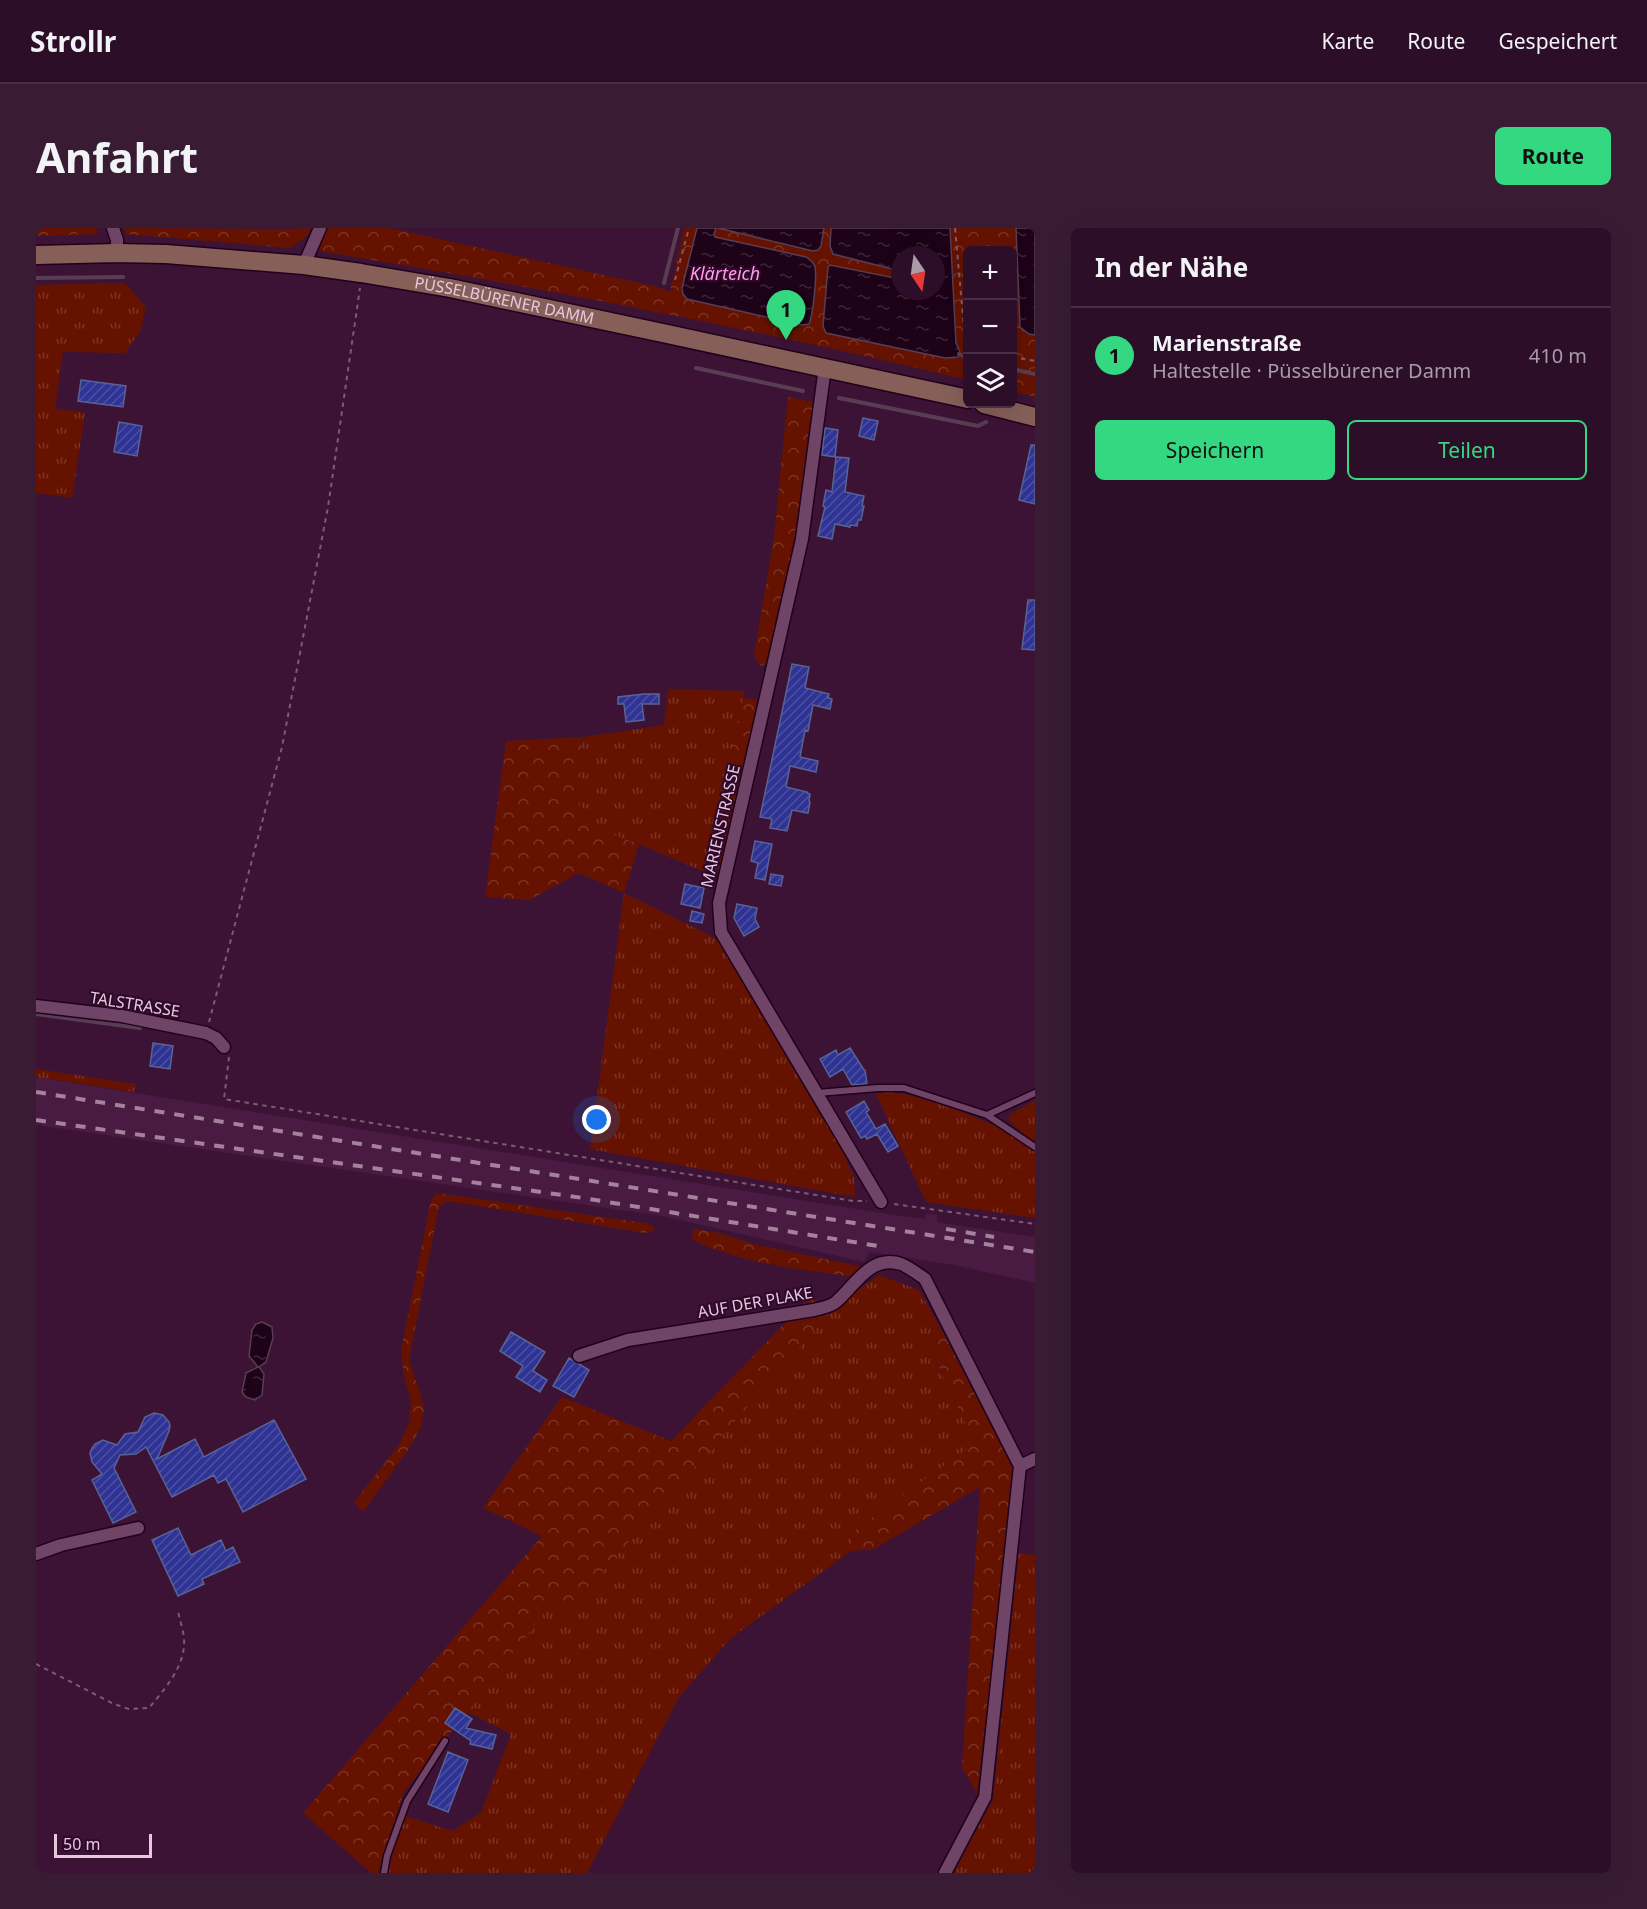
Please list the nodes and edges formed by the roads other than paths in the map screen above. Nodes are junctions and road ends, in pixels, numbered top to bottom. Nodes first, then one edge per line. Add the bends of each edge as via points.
1 (113, 228) edge
2 (320, 228) edge
3 (117, 253) junction
4 (36, 255) edge
5 (304, 265) junction
6 (825, 367) junction
7 (963, 398) edge
8 (1000, 408) edge
9 (1035, 417) edge
10 (36, 1006) edge
11 (224, 1047) road end
12 (817, 1093) junction
13 (1035, 1093) edge
14 (987, 1115) junction
15 (1035, 1147) edge
16 (882, 1202) road end
17 (579, 1356) dead end
18 (1035, 1459) edge
19 (1020, 1466) junction
20 (138, 1528) dead end
21 (36, 1554) edge
22 (446, 1741) dead end
23 (384, 1873) edge
24 (945, 1873) edge

1 - 3 street
2 - 5 street
3 - 4 main road, PÜSSELBÜRENER DAMM
3 - 5 main road, PÜSSELBÜRENER DAMM
5 - 6 main road, PÜSSELBÜRENER DAMM via 450,288
6 - 7 main road, PÜSSELBÜRENER DAMM
6 - 12 street, MARIENSTRASSE via 802,539 719,903 722,932
8 - 9 main road
10 - 11 street, TALSTRASSE via 122,1016 206,1033
12 - 14 lane via 904,1088
12 - 16 street, MARIENSTRASSE
13 - 14 lane
14 - 15 lane
17 - 19 street, AUF DER PLAKE via 628,1340 814,1310 834,1304 874,1265 901,1264 925,1279
18 - 19 street
19 - 24 street via 985,1797
20 - 21 street
22 - 23 lane via 407,1801

